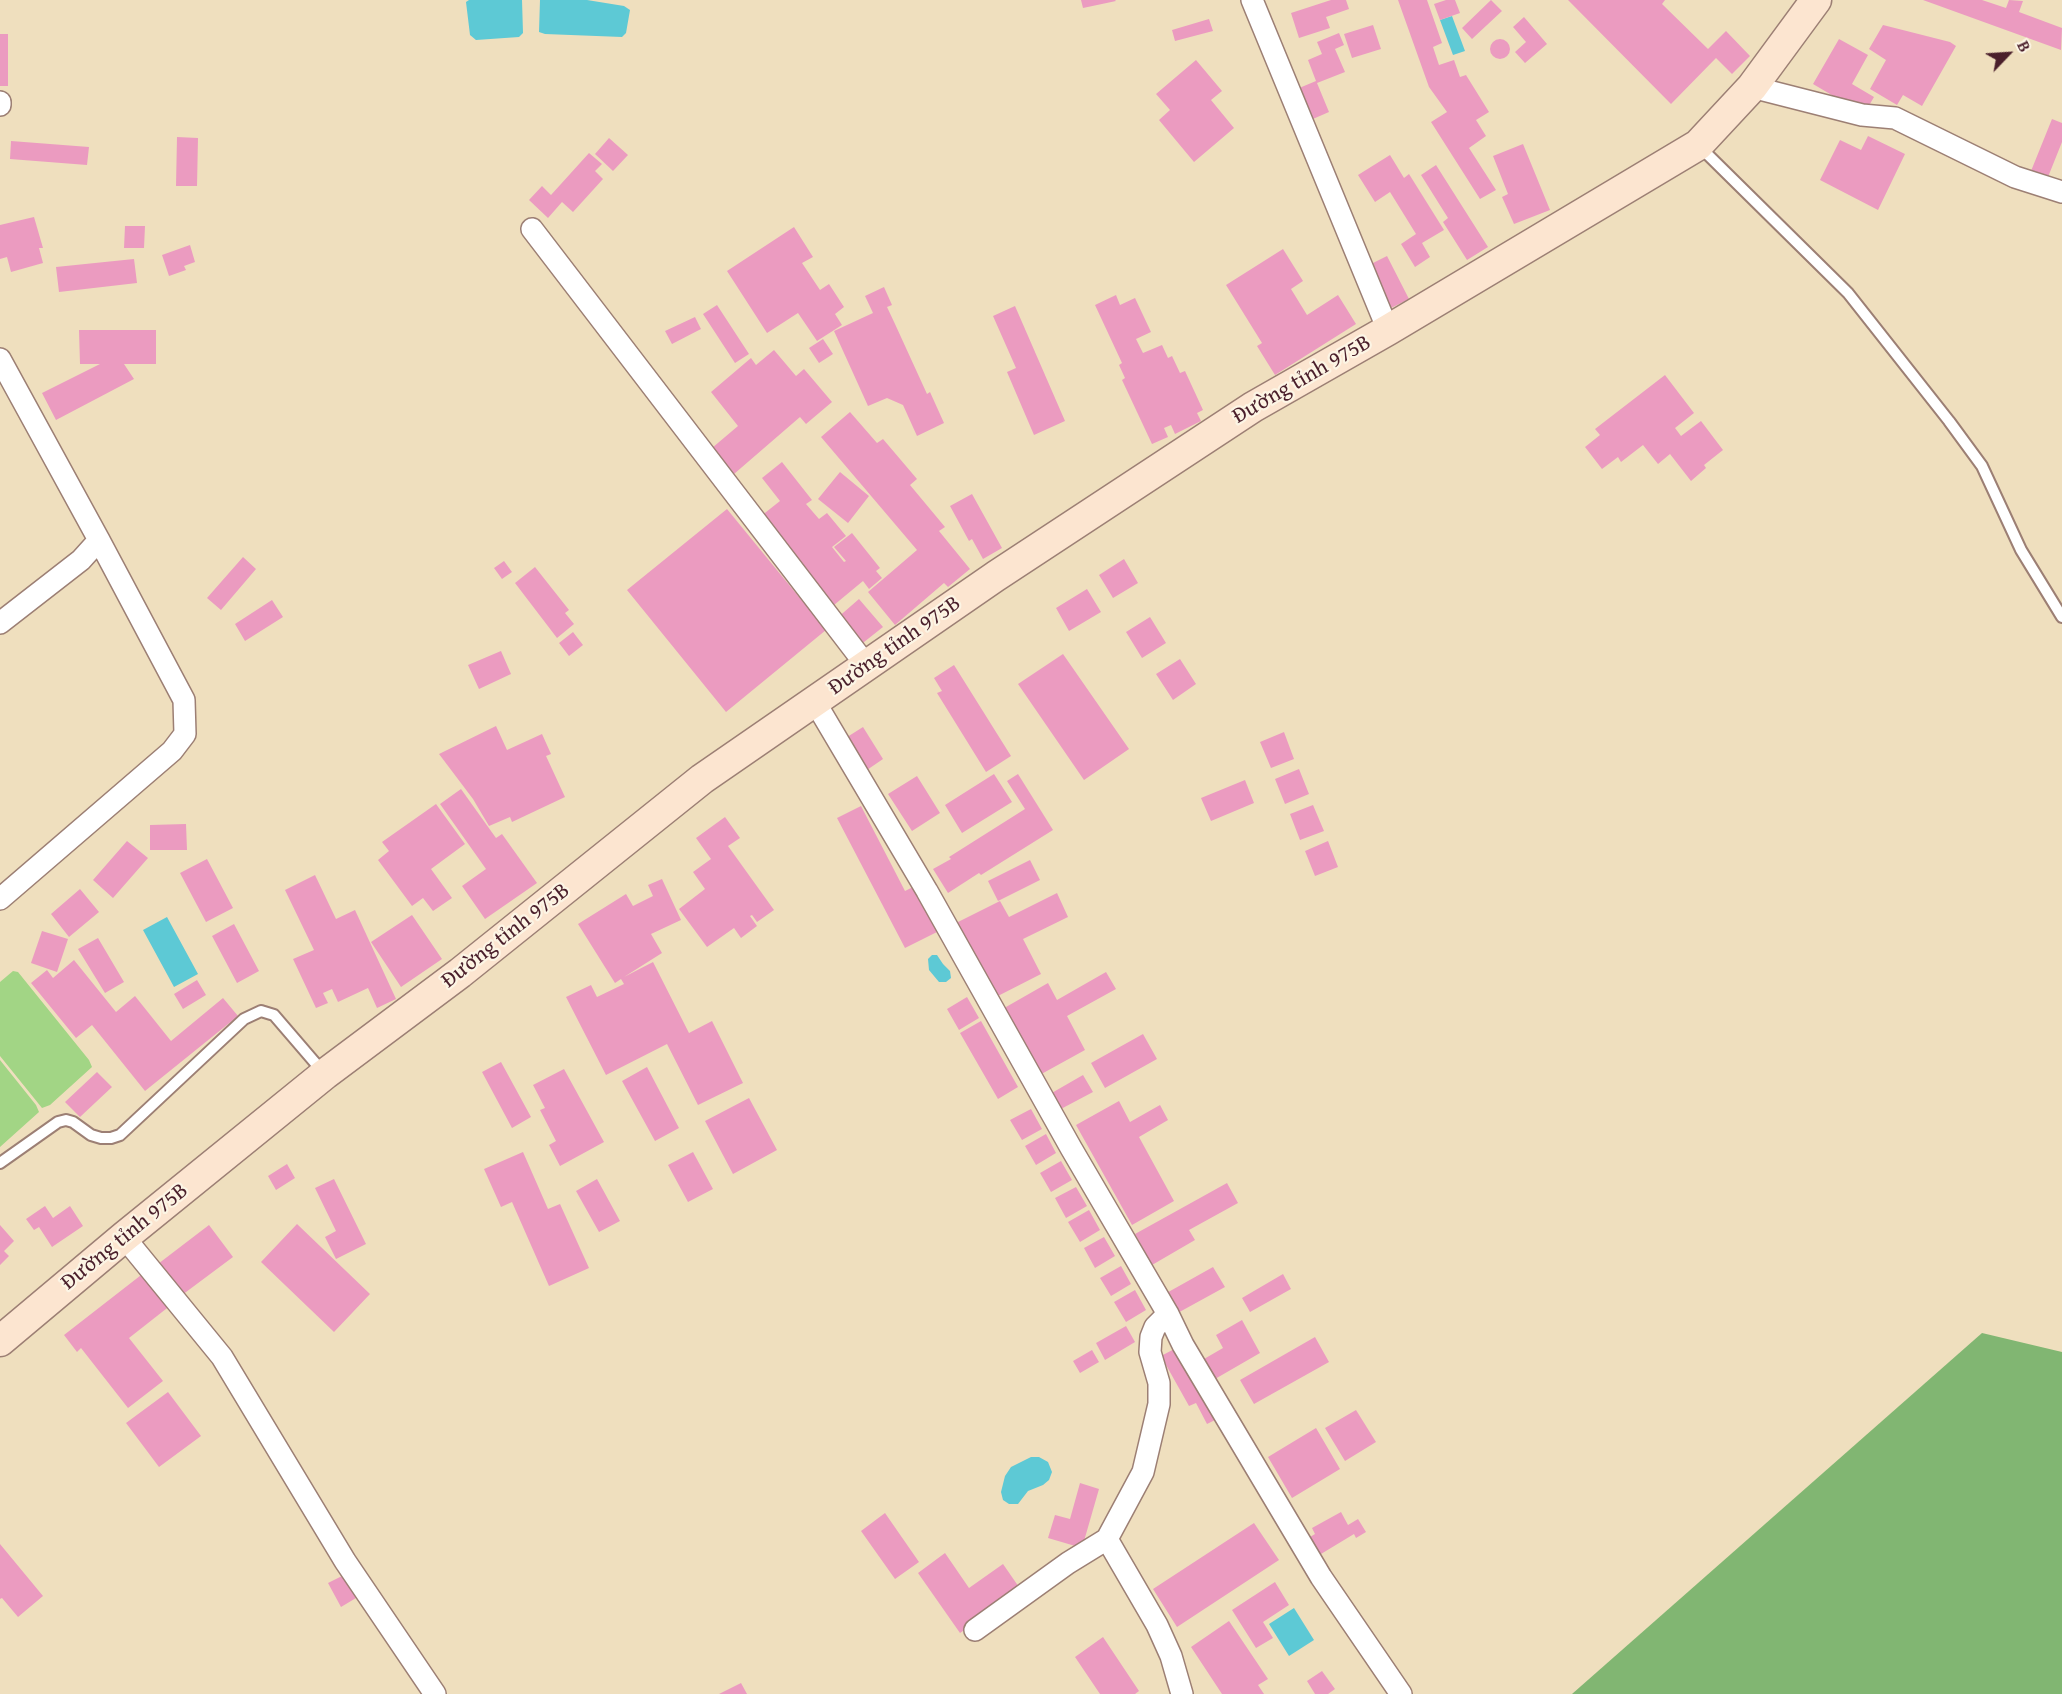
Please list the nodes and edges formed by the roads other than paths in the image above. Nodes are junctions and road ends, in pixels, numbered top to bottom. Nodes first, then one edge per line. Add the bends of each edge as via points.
1 (1252, 0) edge
2 (1816, 0) edge
3 (1752, 87) junction
4 (1698, 145) junction
5 (2062, 192) edge
6 (532, 228) dead end
7 (1388, 330) junction
8 (0, 358) edge
9 (99, 540) junction
10 (2062, 617) edge
11 (0, 623) edge
12 (866, 665) junction
13 (815, 702) junction
14 (0, 899) edge
15 (325, 1074) junction
16 (0, 1163) edge
17 (124, 1237) junction
18 (1168, 1314) junction
19 (0, 1341) edge
20 (1107, 1539) junction
21 (975, 1630) dead end
22 (435, 1694) edge
23 (1182, 1694) edge
24 (1401, 1694) edge

1 - 7 street
2 - 3 main road, Đường tỉnh 975B
3 - 4 main road, Đường tỉnh 975B
3 - 5 street via 1862,115 1895,118 2015,177
4 - 7 main road, Đường tỉnh 975B
4 - 10 lane via 1848,293 1949,421 1982,466 2021,550
6 - 12 street
7 - 12 main road, Đường tỉnh 975B via 1253,407
8 - 9 street
9 - 11 street via 81,560
9 - 14 street via 184,700 185,734 172,751
12 - 13 main road, Đường tỉnh 975B
13 - 15 main road, Đường tỉnh 975B via 702,779 460,974
13 - 18 street
15 - 16 lane via 274,1015 261,1011 244,1019 120,1135 101,1138 66,1120
15 - 17 main road, Đường tỉnh 975B
17 - 19 main road, Đường tỉnh 975B
17 - 22 street via 222,1357 345,1561
18 - 20 street via 1151,1337 1150,1352 1160,1383 1159,1404 1143,1472
18 - 24 street via 1182,1345 1321,1577
20 - 21 street
20 - 23 street via 1157,1625

